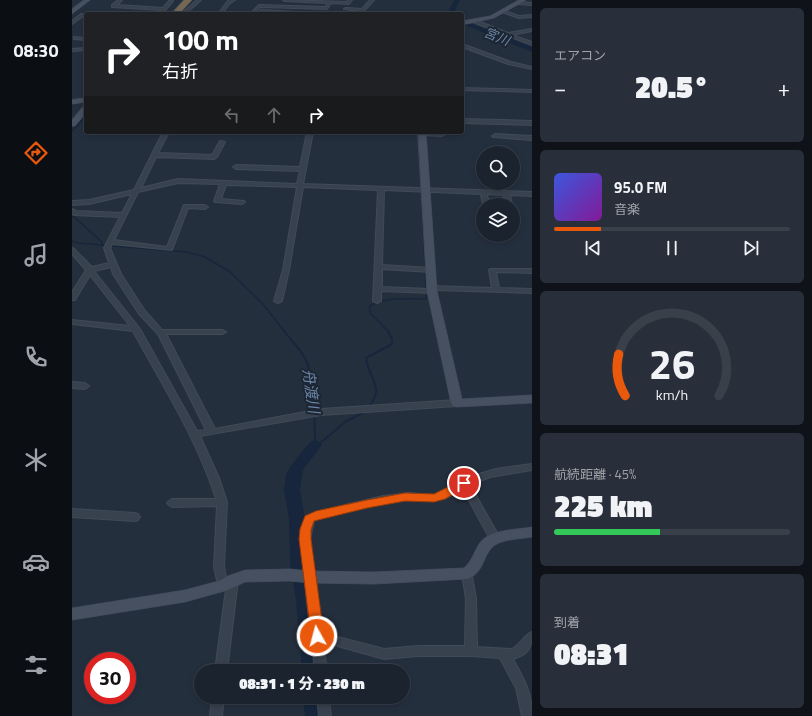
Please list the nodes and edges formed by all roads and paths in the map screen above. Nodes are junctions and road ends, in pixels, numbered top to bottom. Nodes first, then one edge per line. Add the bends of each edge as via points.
1 (87, 0) edge
2 (120, 0) edge
3 (169, 0) edge
4 (188, 0) edge
5 (199, 0) edge
6 (233, 0) edge
7 (262, 0) edge
8 (284, 0) edge
9 (350, 0) edge
10 (372, 0) edge
11 (330, 2) junction
12 (521, 2) edge
13 (532, 4) edge
14 (258, 6) junction
15 (346, 9) dead end
16 (164, 10) joint
17 (363, 10) joint
18 (528, 10) dead end
19 (503, 11) junction
20 (72, 12) edge
21 (177, 12) edge
22 (185, 12) edge
23 (221, 12) edge
24 (253, 12) edge
25 (84, 16) edge
26 (532, 16) edge
27 (472, 21) junction
28 (464, 23) edge
29 (72, 24) edge
30 (532, 30) edge
31 (508, 34) junction
32 (76, 38) dead end
33 (84, 39) edge
34 (532, 44) edge
35 (84, 45) edge
36 (464, 47) edge
37 (84, 49) edge
38 (72, 50) edge
39 (79, 50) junction
40 (532, 68) edge
41 (464, 89) edge
42 (532, 91) edge
43 (84, 100) edge
44 (72, 102) edge
45 (84, 111) edge
46 (464, 121) edge
47 (532, 123) edge
48 (72, 124) edge
49 (165, 134) edge
50 (310, 134) edge
51 (422, 134) edge
52 (496, 136) dead end
53 (532, 138) edge
54 (222, 142) dead end
55 (154, 155) junction
56 (236, 168) dead end
57 (304, 169) junction
58 (224, 183) junction
59 (300, 185) junction
60 (381, 188) junction
61 (137, 190) junction
62 (425, 190) junction
63 (484, 193) junction
64 (506, 193) junction
65 (532, 194) edge
66 (485, 198) edge
67 (507, 198) edge
68 (242, 202) dead end
69 (72, 203) edge
70 (205, 207) dead end
71 (72, 211) edge
72 (124, 215) junction
73 (109, 244) junction
74 (72, 250) edge
75 (113, 264) junction
76 (378, 267) junction
77 (90, 270) junction
78 (431, 270) junction
79 (532, 270) edge
80 (378, 289) junction
81 (432, 290) junction
82 (496, 290) junction
83 (532, 291) edge
84 (72, 298) edge
85 (377, 301) dead end
86 (278, 302) dead end
87 (72, 322) edge
88 (136, 329) junction
89 (160, 332) junction
90 (222, 332) dead end
91 (72, 385) edge
92 (85, 386) dead end
93 (532, 399) edge
94 (457, 403) junction
95 (212, 432) junction
96 (194, 434) junction
97 (532, 467) edge
98 (464, 483) junction
99 (172, 502) dead end
100 (222, 502) junction
101 (72, 513) edge
102 (134, 517) dead end
103 (532, 532) edge
104 (495, 538) junction
105 (467, 573) junction
106 (310, 577) junction
107 (228, 583) junction
108 (72, 614) edge
109 (317, 636) junction
110 (532, 637) edge
111 (471, 650) junction
112 (504, 654) junction
113 (222, 664) edge
114 (320, 664) edge
115 (217, 704) edge
116 (324, 704) edge
117 (216, 716) edge
118 (325, 716) edge
119 (528, 716) edge

1 - 20 street
2 - 16 street via 113,6
3 - 16 street
4 - 21 highway
5 - 22 street
6 - 23 street
7 - 14 street
8 - 11 street
9 - 11 street via 349,3
10 - 17 street
11 - 14 street via 327,8
12 - 13 street
12 - 18 street
12 - 19 street
14 - 24 street
15 - 17 street
19 - 26 street via 518,17
19 - 27 street via 492,17
25 - 29 street
27 - 28 street
27 - 31 street
30 - 31 street
31 - 34 street
32 - 33 street
35 - 39 street
36 - 40 street
37 - 39 street
38 - 39 street
41 - 42 street
43 - 44 street
45 - 48 street
46 - 47 street
49 - 55 street
50 - 57 street
51 - 62 street
52 - 53 street
54 - 55 street via 214,157
55 - 61 street
56 - 57 street
57 - 59 street
58 - 59 street
58 - 61 street via 178,181
58 - 68 street via 217,201
59 - 60 street
59 - 86 street
60 - 62 street
60 - 76 street
61 - 69 street via 89,202
61 - 72 street
62 - 63 street
62 - 78 street
63 - 64 street
63 - 66 street
64 - 65 street
64 - 67 street
70 - 73 street via 186,206 170,249
71 - 72 street
72 - 73 street
73 - 75 street
74 - 77 street
75 - 77 street
75 - 89 street via 142,312
76 - 78 street
76 - 80 street
77 - 84 street
77 - 88 street
78 - 81 street
79 - 82 street via 492,270
80 - 81 street
80 - 85 street
81 - 82 street
81 - 94 street
82 - 83 street
87 - 88 street
88 - 96 street
89 - 90 street
89 - 95 street
91 - 92 street
93 - 94 street
94 - 95 street via 308,413
95 - 96 street
96 - 100 street
97 - 98 street via 500,471
98 - 104 street
98 - 106 street via 434,498 405,497 309,519 305,539
99 - 100 street
100 - 107 street via 219,567
101 - 102 street
103 - 104 street
104 - 105 street via 486,544 475,568
105 - 106 street via 374,578
105 - 111 street via 471,599
106 - 107 street via 245,576
106 - 109 street
107 - 108 street via 185,596
107 - 113 street
109 - 111 street via 384,654
109 - 114 street
110 - 112 street via 521,650 513,654
111 - 112 street
112 - 119 street via 522,687
115 - 117 street
116 - 118 street

